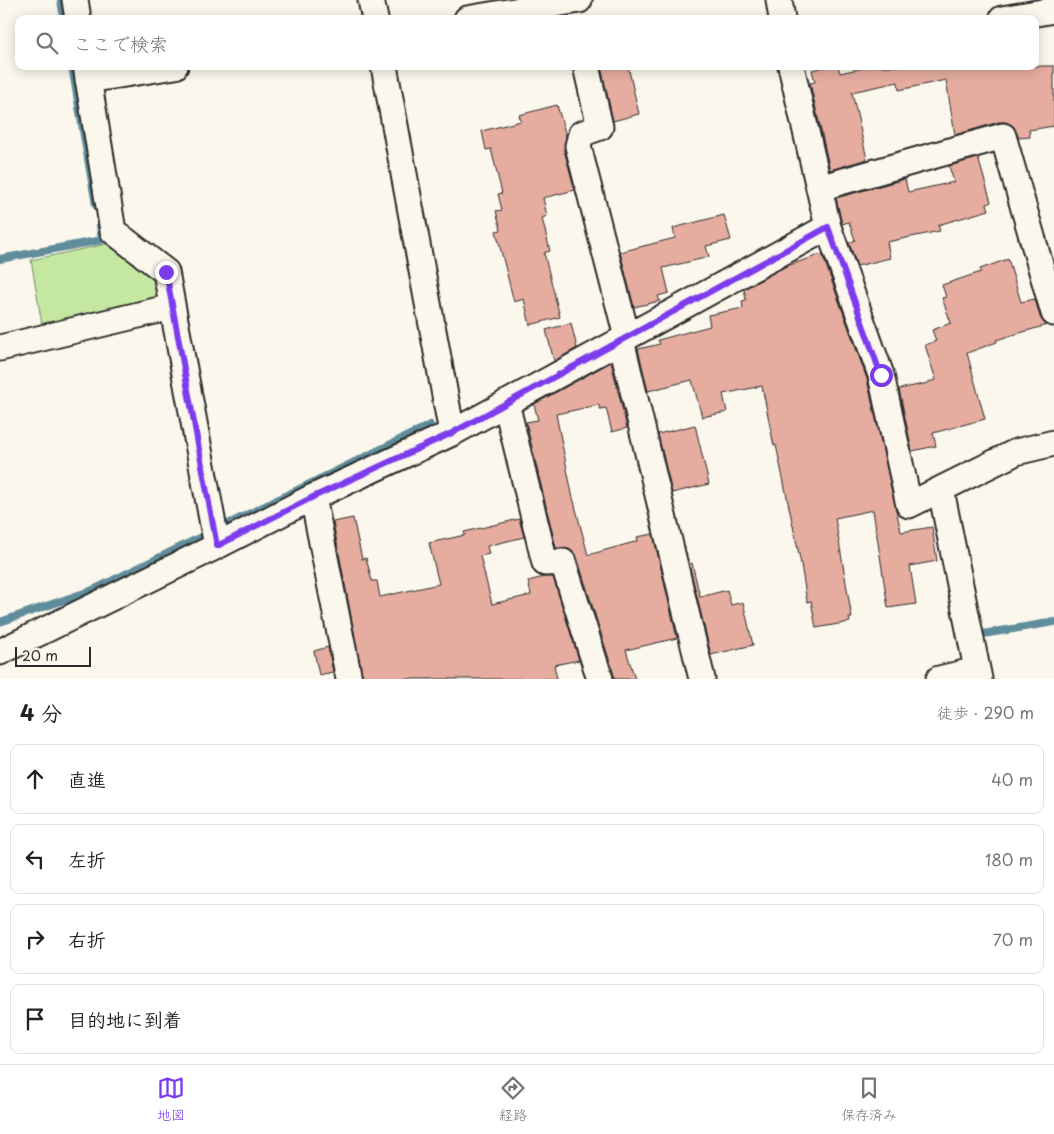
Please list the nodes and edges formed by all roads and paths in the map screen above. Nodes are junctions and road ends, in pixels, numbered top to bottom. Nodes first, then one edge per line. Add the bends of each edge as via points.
1 (75, 0) edge
2 (371, 0) edge
3 (779, 0) edge
4 (576, 7) edge
5 (1054, 10) edge
6 (77, 15) edge
7 (374, 15) edge
8 (503, 15) edge
9 (781, 15) edge
10 (1025, 15) edge
11 (125, 70) edge
12 (385, 70) edge
13 (587, 70) edge
14 (792, 70) edge
15 (87, 73) edge
16 (819, 188) junction
17 (828, 227) junction
18 (172, 307) junction
19 (1054, 313) edge
20 (624, 338) junction
21 (0, 348) edge
22 (506, 404) junction
23 (452, 433) junction
24 (1054, 443) edge
25 (941, 490) junction
26 (313, 497) junction
27 (217, 546) junction
28 (0, 652) edge
29 (978, 675) edge
30 (349, 679) edge
31 (600, 679) edge
32 (702, 679) edge
33 (939, 679) edge

1 - 6 street
2 - 7 street
3 - 9 street
4 - 8 street
5 - 10 street
11 - 15 street
12 - 23 street
13 - 20 street via 600,127 581,134 578,146
14 - 16 street
15 - 18 street via 113,231 166,272
16 - 17 street
16 - 19 street via 1003,136
17 - 20 street
17 - 25 street via 881,375 908,505
18 - 21 street
18 - 27 street
20 - 22 street
20 - 32 street
22 - 23 street
22 - 31 street via 545,563 563,562
23 - 26 street
24 - 25 street via 1016,452
25 - 29 street
26 - 27 street
26 - 30 street
27 - 28 street
29 - 33 street

